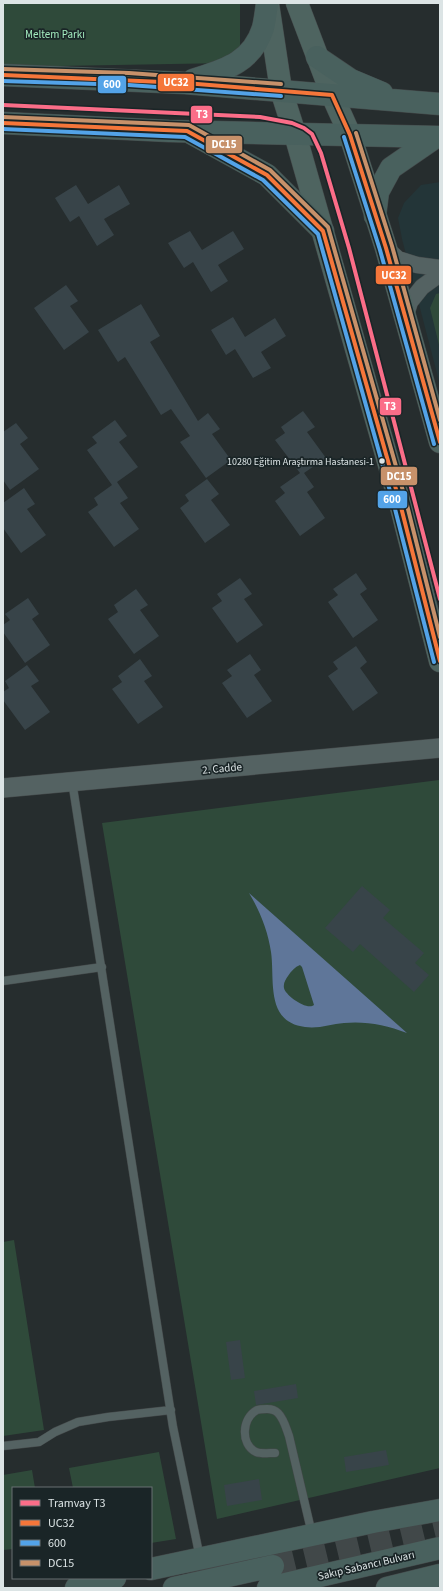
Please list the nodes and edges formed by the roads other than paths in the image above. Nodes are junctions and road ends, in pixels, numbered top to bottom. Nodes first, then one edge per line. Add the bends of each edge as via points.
1 (268, 3) edge
2 (297, 3) edge
3 (317, 57) junction
4 (3, 75) edge
5 (185, 82) junction
6 (281, 90) junction
7 (332, 95) junction
8 (418, 102) junction
9 (440, 104) edge
10 (3, 123) edge
11 (187, 131) junction
12 (295, 134) junction
13 (350, 135) junction
14 (438, 137) edge
15 (375, 216) junction
16 (323, 231) junction
17 (386, 248) junction
18 (440, 268) edge
19 (440, 274) edge
20 (405, 318) junction
21 (437, 421) edge
22 (440, 442) edge
23 (440, 661) edge
24 (440, 748) edge
25 (72, 781) junction
26 (3, 788) edge
27 (102, 967) junction
28 (3, 981) edge
29 (171, 1410) junction
30 (3, 1446) edge
31 (275, 1454) dead end
32 (440, 1510) edge
33 (312, 1535) junction
34 (440, 1548) edge
35 (200, 1559) junction
36 (273, 1566) tunnel mouth
37 (152, 1569) edge
38 (440, 1575) edge
39 (111, 1579) edge
40 (76, 1588) edge
41 (174, 1588) edge
42 (268, 1588) edge
43 (387, 1588) edge

1 - 5 main road via 263,28 247,54 223,70
1 - 6 main road
2 - 3 main road
3 - 7 main road
3 - 8 main road via 351,80 377,91
4 - 5 main road
5 - 6 main road
6 - 7 main road
6 - 12 main road
7 - 8 main road
7 - 13 main road
8 - 9 main road
10 - 11 main road
11 - 12 main road
11 - 16 main road via 267,175
12 - 13 main road
12 - 16 main road
13 - 14 main road
13 - 15 main road
14 - 15 main road via 390,168 378,192
15 - 17 main road
16 - 23 main road via 401,507
17 - 18 street via 398,259
17 - 20 main road
19 - 20 street via 422,287 410,302
20 - 21 main road
21 - 22 main road
24 - 25 street, 2. Cadde
25 - 26 street, 2. Cadde
25 - 27 lane
27 - 28 lane
27 - 29 lane
29 - 30 lane via 78,1422 54,1432 39,1442
29 - 35 lane
31 - 33 lane via 257,1452 249,1447 245,1437 245,1426 250,1416 258,1410 271,1409 284,1421
32 - 33 main road
33 - 35 main road
34 - 42 main road, Sakıp Sabancı Bulvarı
35 - 37 main road
36 - 41 main road
38 - 43 main road
39 - 40 main road

